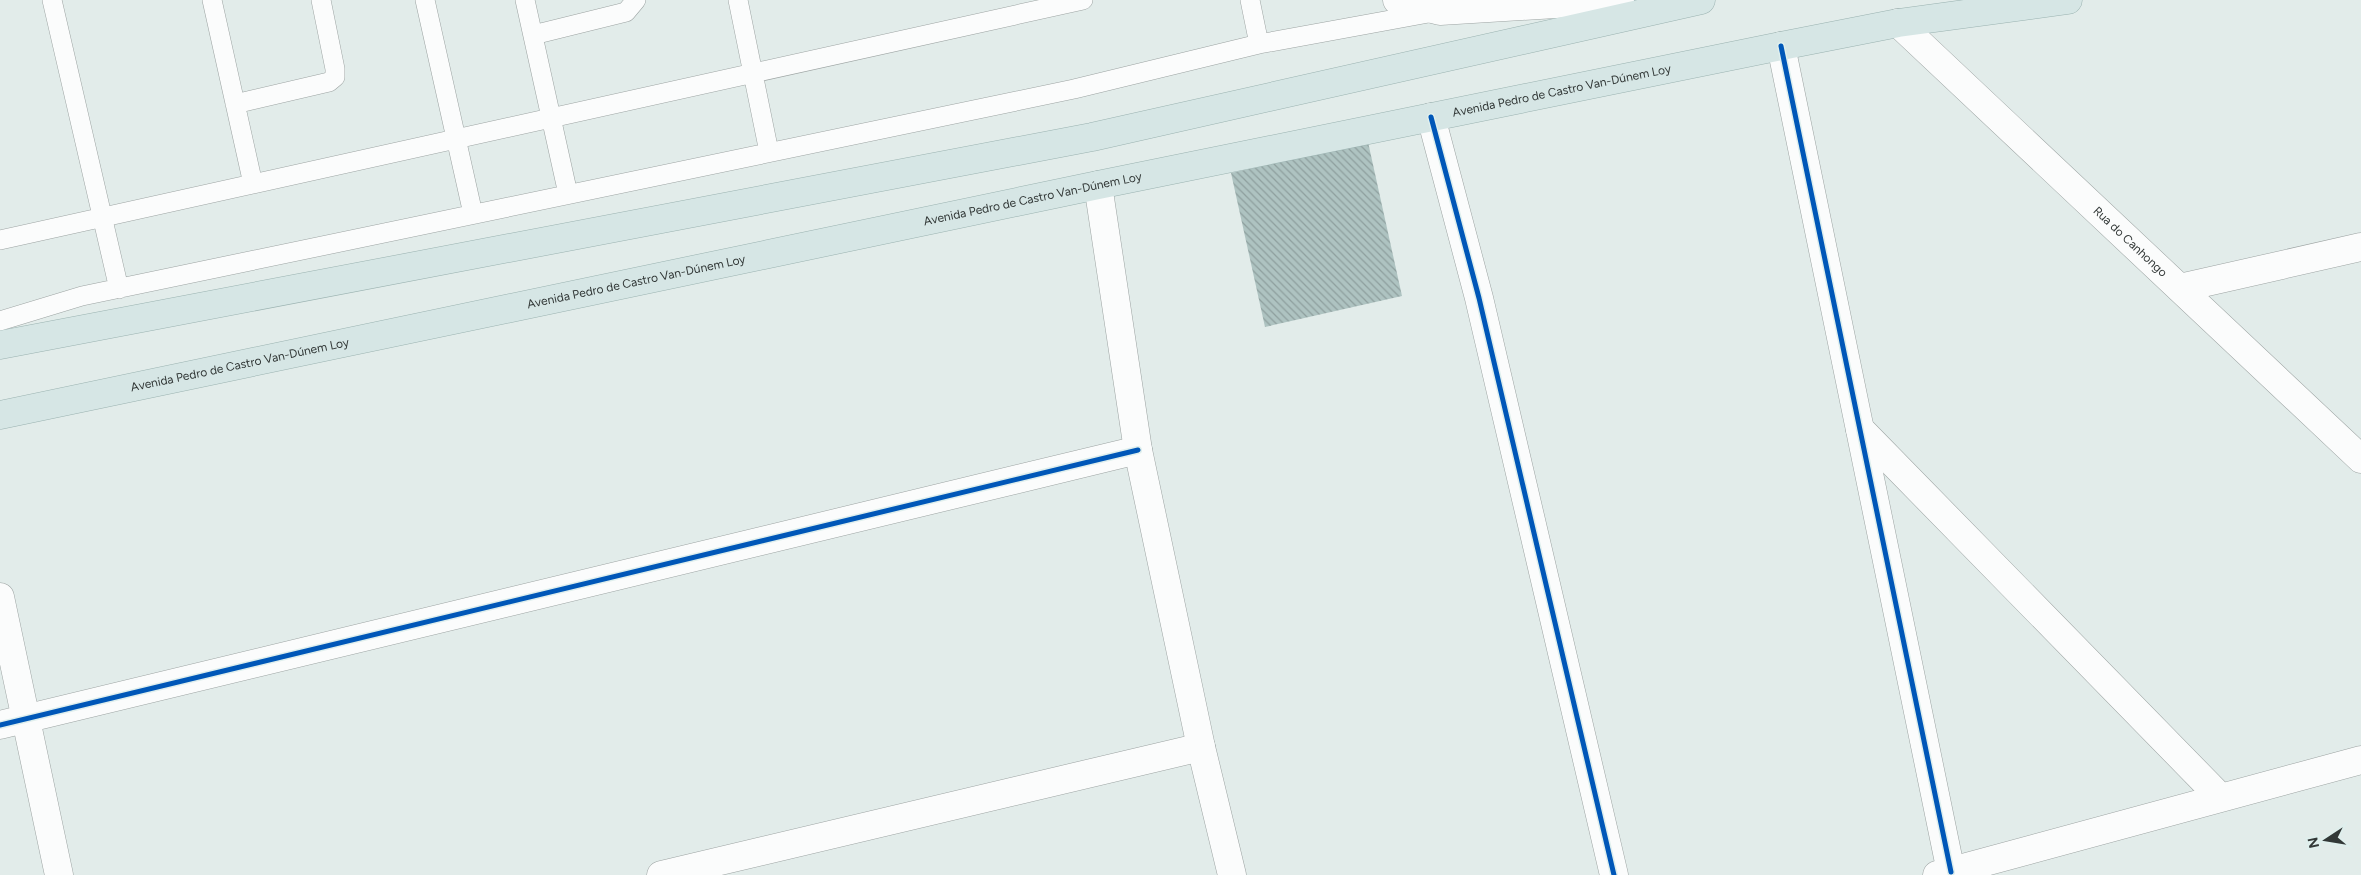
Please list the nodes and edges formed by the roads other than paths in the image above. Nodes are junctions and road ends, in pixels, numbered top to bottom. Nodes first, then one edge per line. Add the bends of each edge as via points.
1 (52, 0) edge
2 (212, 0) edge
3 (321, 0) edge
4 (425, 0) edge
5 (525, 0) edge
6 (636, 0) edge
7 (738, 0) edge
8 (1083, 0) edge
9 (1250, 0) edge
10 (1397, 0) edge
11 (1620, 0) edge
12 (1701, 0) edge
13 (2068, 0) edge
14 (1440, 11) junction
15 (1898, 24) junction
16 (533, 35) junction
17 (1259, 44) junction
18 (1781, 46) junction
19 (754, 73) junction
20 (235, 104) junction
21 (1431, 117) junction
22 (550, 118) junction
23 (456, 139) junction
24 (770, 152) junction
25 (252, 184) junction
26 (1098, 185) junction
27 (568, 194) junction
28 (473, 214) junction
29 (102, 218) junction
30 (0, 240) edge
31 (2361, 247) edge
32 (2180, 288) junction
33 (119, 289) junction
34 (0, 321) edge
35 (0, 345) edge
36 (0, 415) edge
37 (1860, 429) junction
38 (1138, 450) junction
39 (2361, 459) edge
40 (0, 597) edge
41 (13, 722) edge
42 (1202, 747) junction
43 (2361, 760) edge
44 (2220, 797) junction
45 (1944, 873) edge
46 (59, 875) edge
47 (661, 875) edge
48 (1232, 875) edge
49 (1614, 875) edge

1 - 29 lane
2 - 20 lane
3 - 20 lane via 335,77 330,82
4 - 23 lane
5 - 16 lane
6 - 16 lane via 626,12
7 - 19 lane
8 - 19 lane
9 - 17 lane
10 - 14 street
11 - 14 street
12 - 35 highway via 1092,137
13 - 15 highway, Avenida Pedro de Castro Van-Dúnem Loy
14 - 17 lane
15 - 18 highway, Avenida Pedro de Castro Van-Dúnem Loy
15 - 32 street, Rua do Canhongo
16 - 22 lane
17 - 24 lane via 1074,89
18 - 21 highway, Avenida Pedro de Castro Van-Dúnem Loy
18 - 37 street
19 - 22 lane
19 - 24 lane
20 - 25 lane
21 - 26 highway, Avenida Pedro de Castro Van-Dúnem Loy
21 - 49 street via 1479,298
22 - 23 lane
22 - 27 lane
23 - 25 lane
23 - 28 lane
24 - 27 lane
25 - 29 lane
26 - 36 highway, Avenida Pedro de Castro Van-Dúnem Loy
26 - 38 street
27 - 28 lane
28 - 33 lane
29 - 30 lane
29 - 33 lane
31 - 32 street
32 - 39 street, Rua do Canhongo
33 - 34 lane via 82,296
37 - 44 street
37 - 45 street
38 - 41 street
38 - 42 street
40 - 41 street
41 - 46 street
42 - 47 street
42 - 48 street
43 - 44 street
44 - 45 street

